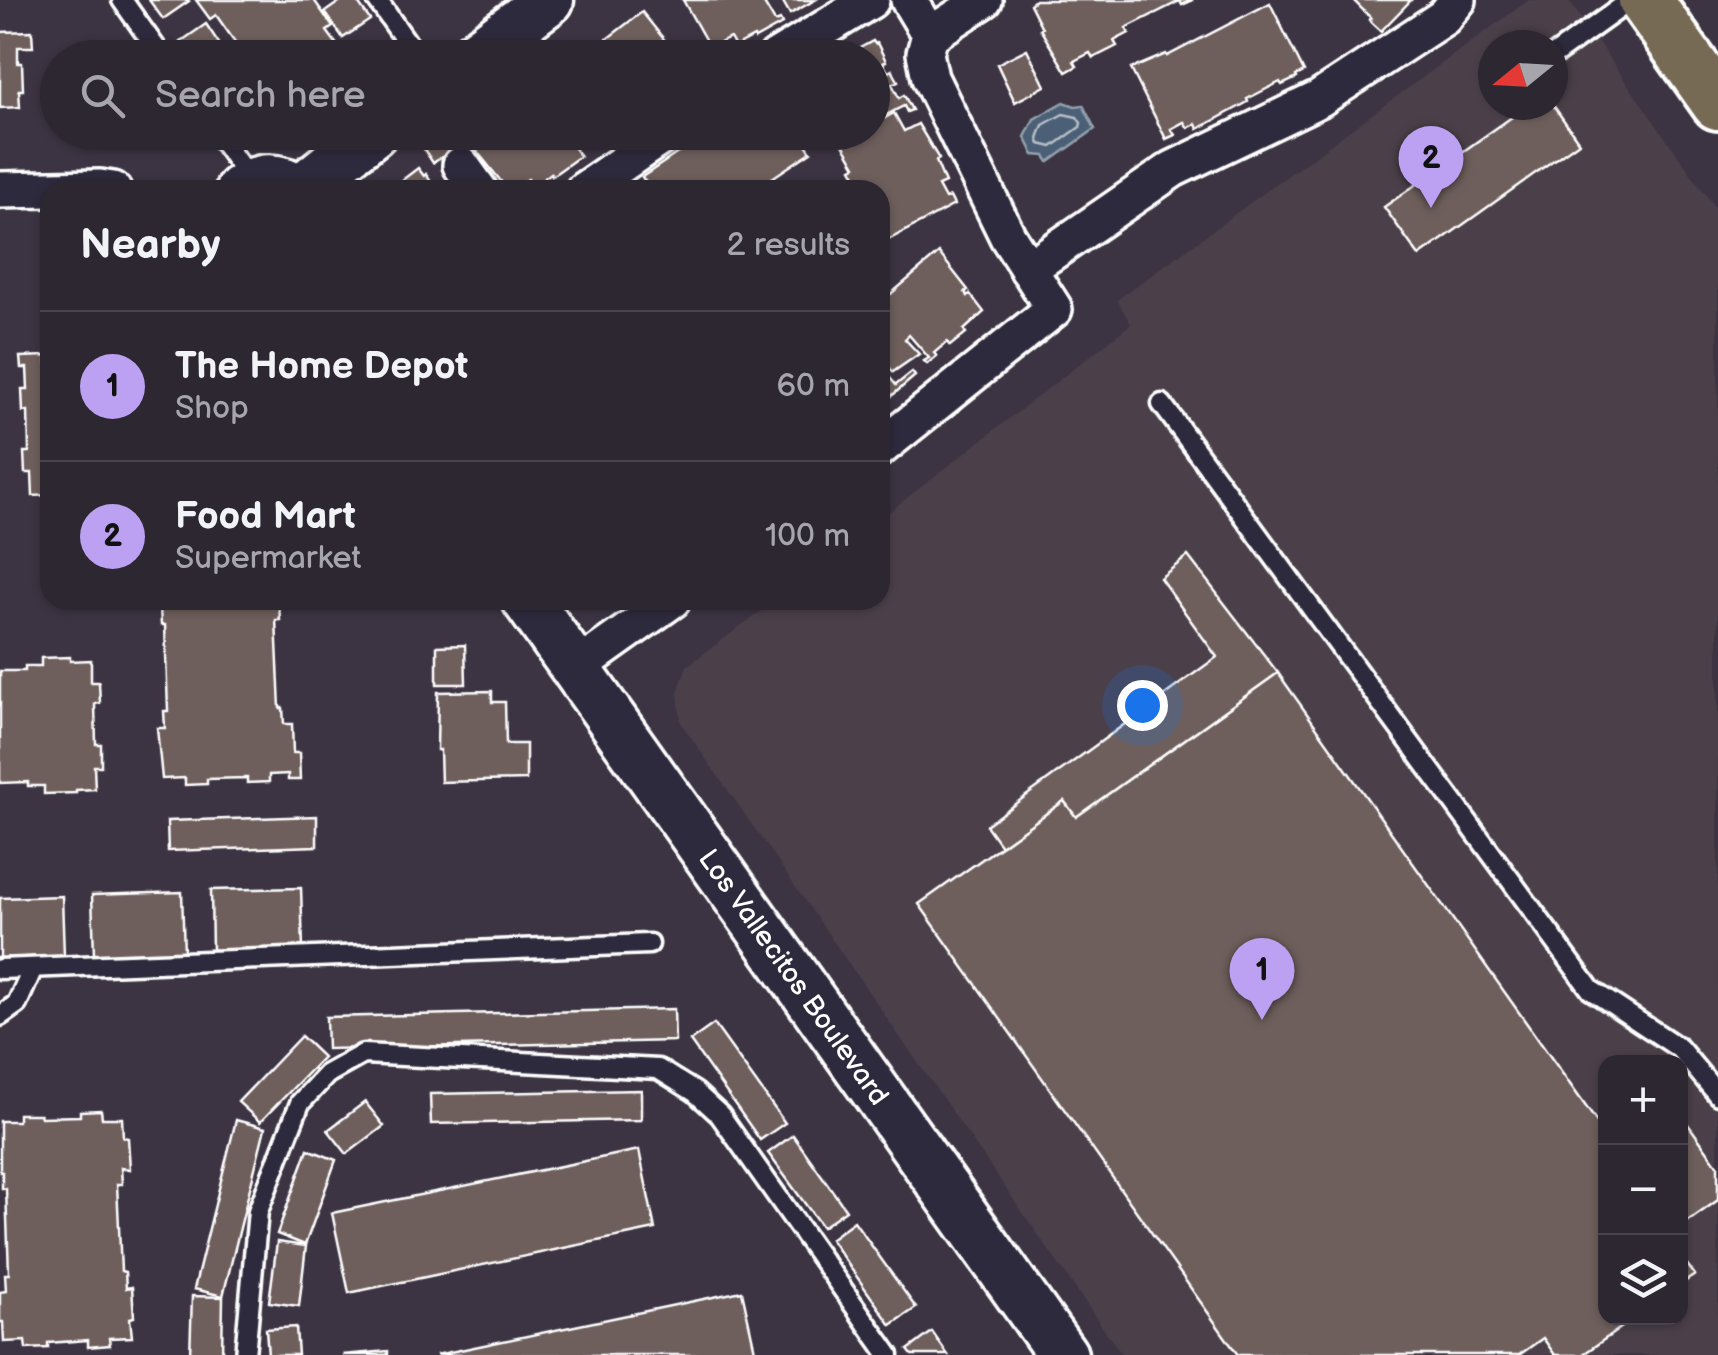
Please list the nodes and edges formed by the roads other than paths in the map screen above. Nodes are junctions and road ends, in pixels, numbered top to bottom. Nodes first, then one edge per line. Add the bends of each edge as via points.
1 (122, 0) edge
2 (376, 0) edge
3 (549, 0) edge
4 (871, 0) edge
5 (910, 0) edge
6 (984, 0) edge
7 (1458, 0) edge
8 (1631, 0) edge
9 (1645, 0) edge
10 (930, 35) junction
11 (150, 40) edge
12 (405, 40) edge
13 (495, 40) edge
14 (805, 40) edge
15 (1568, 45) edge
16 (1718, 103) edge
17 (226, 150) edge
18 (350, 150) edge
19 (642, 150) edge
20 (243, 180) edge
21 (313, 180) edge
22 (598, 180) edge
23 (40, 189) edge
24 (0, 190) edge
25 (1028, 268) junction
26 (1162, 404) dead end
27 (890, 440) edge
28 (533, 610) edge
29 (658, 610) edge
30 (575, 668) junction
31 (649, 944) dead end
32 (33, 968) junction
33 (0, 969) edge
34 (0, 1016) edge
35 (1718, 1096) edge
36 (244, 1355) edge
37 (889, 1355) edge
38 (1063, 1355) edge

1 - 11 lane
2 - 12 lane
3 - 13 street
4 - 14 street
5 - 10 street
6 - 10 street
7 - 25 street via 1319,99 1173,169
8 - 15 lane
9 - 16 main road
10 - 25 street via 930,78
17 - 20 lane
18 - 21 street
19 - 22 street
23 - 24 street
25 - 27 street via 1054,309
26 - 35 lane via 1591,990 1678,1048
28 - 30 street, Los Vallecitos Boulevard
29 - 30 street
30 - 38 street, Los Vallecitos Boulevard
31 - 32 lane
32 - 33 lane
32 - 34 lane via 17,1004
36 - 37 lane via 258,1212 300,1103 327,1074 362,1054 658,1068 720,1115

